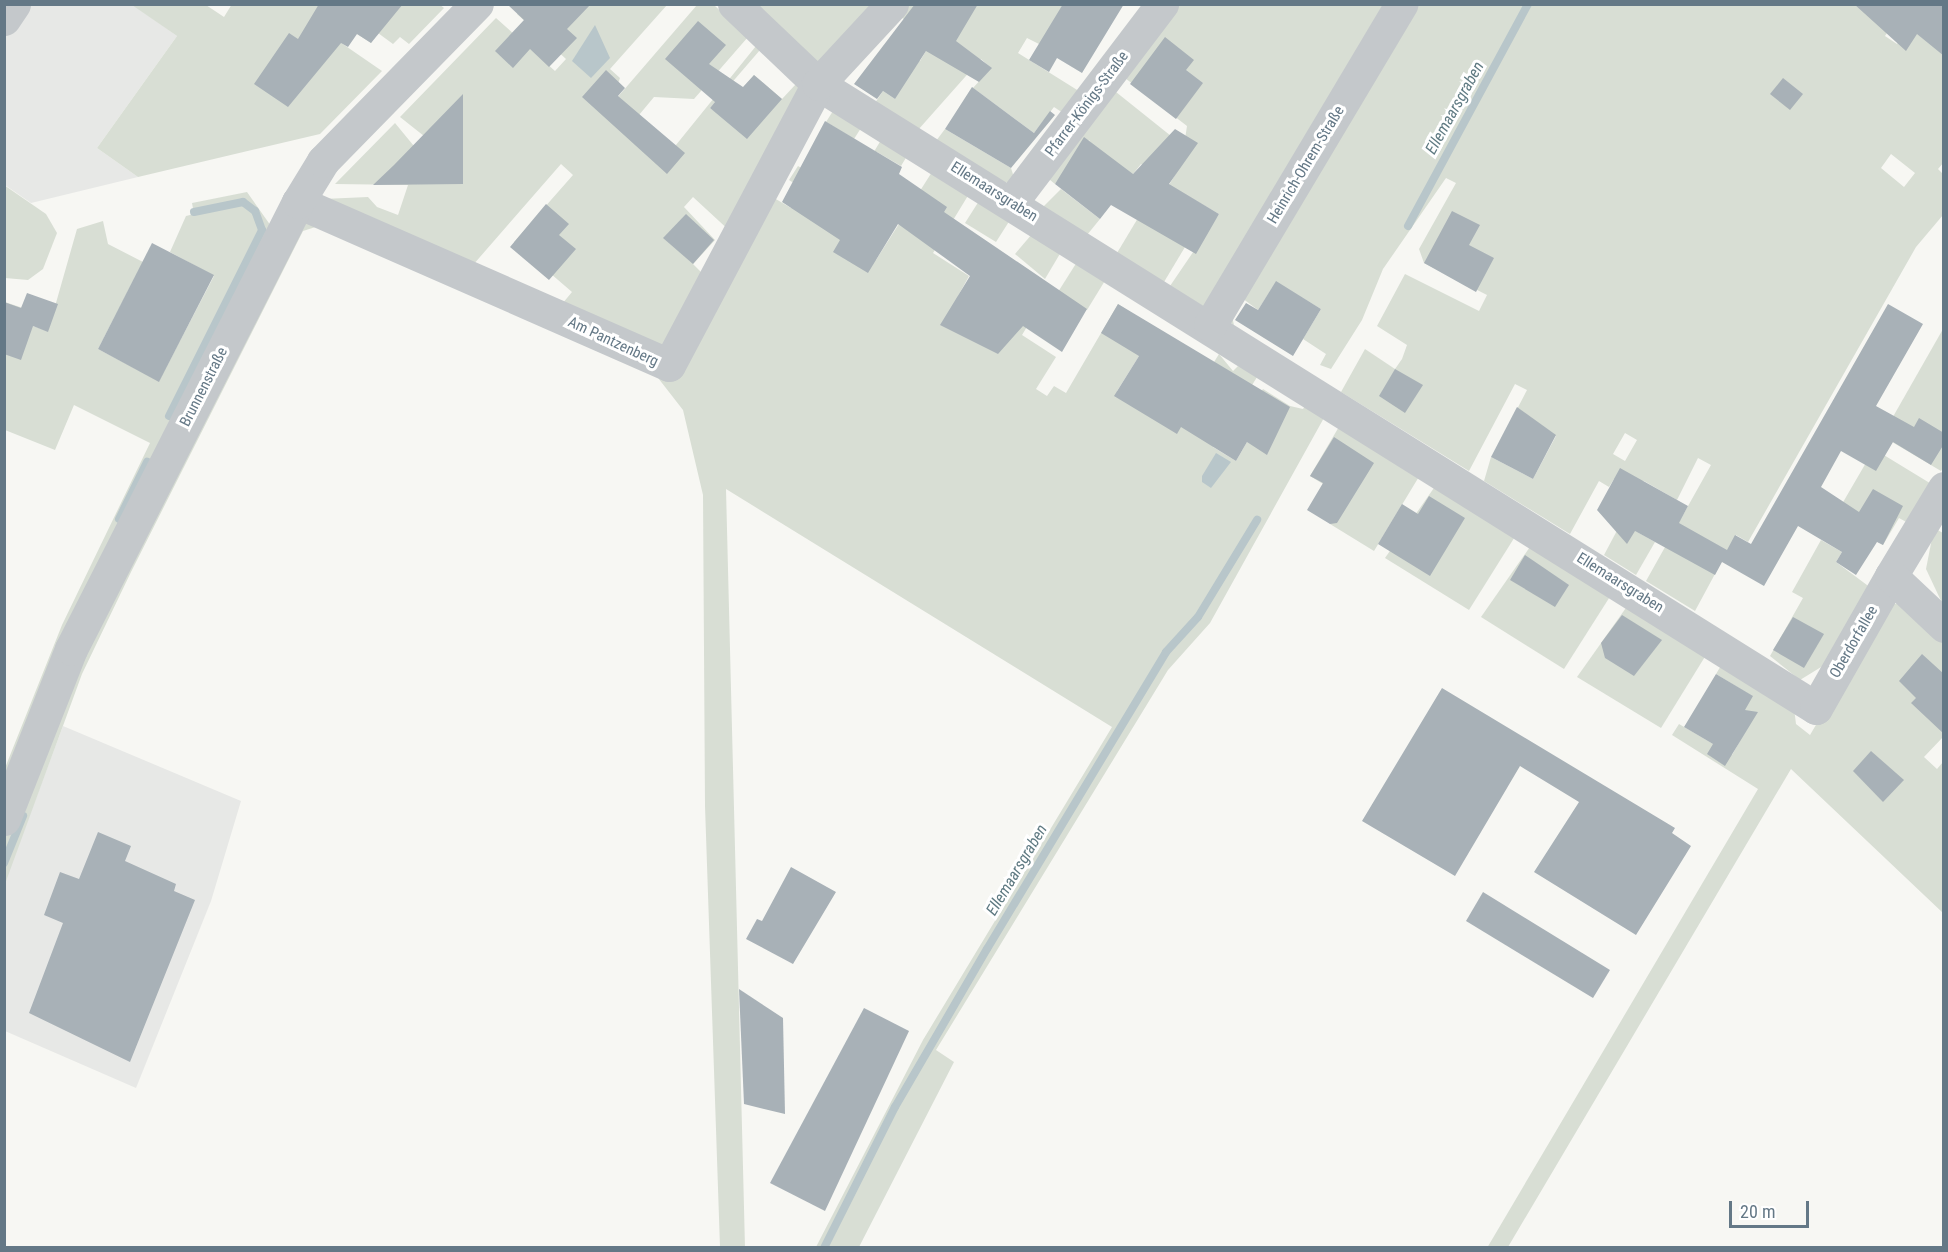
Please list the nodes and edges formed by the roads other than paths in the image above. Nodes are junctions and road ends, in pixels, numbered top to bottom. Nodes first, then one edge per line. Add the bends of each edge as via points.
1 (14, 4) edge
2 (477, 4) edge
3 (734, 4) edge
4 (892, 4) edge
5 (1162, 4) edge
6 (1401, 4) edge
7 (4, 19) edge
8 (818, 84) junction
9 (298, 202) junction
10 (1011, 203) junction
11 (1210, 325) junction
12 (1944, 488) edge
13 (1891, 576) junction
14 (1944, 626) edge
15 (1816, 708) joint
16 (4, 819) edge

1 - 7 street
2 - 9 street, Brunnenstraße via 322,161
3 - 8 street, Ellemaarsgraben
4 - 8 street
5 - 10 street, Pfarrer-Königs-Straße
6 - 11 street, Heinrich-Ohrem-Straße
8 - 9 street, Am Pantzenberg via 669,365
8 - 10 street, Ellemaarsgraben
9 - 16 street, Brunnenstraße via 71,650
10 - 11 street, Ellemaarsgraben
11 - 15 street, Ellemaarsgraben
12 - 13 street, Oberdorfallee
13 - 14 street
13 - 15 street, Oberdorfallee

